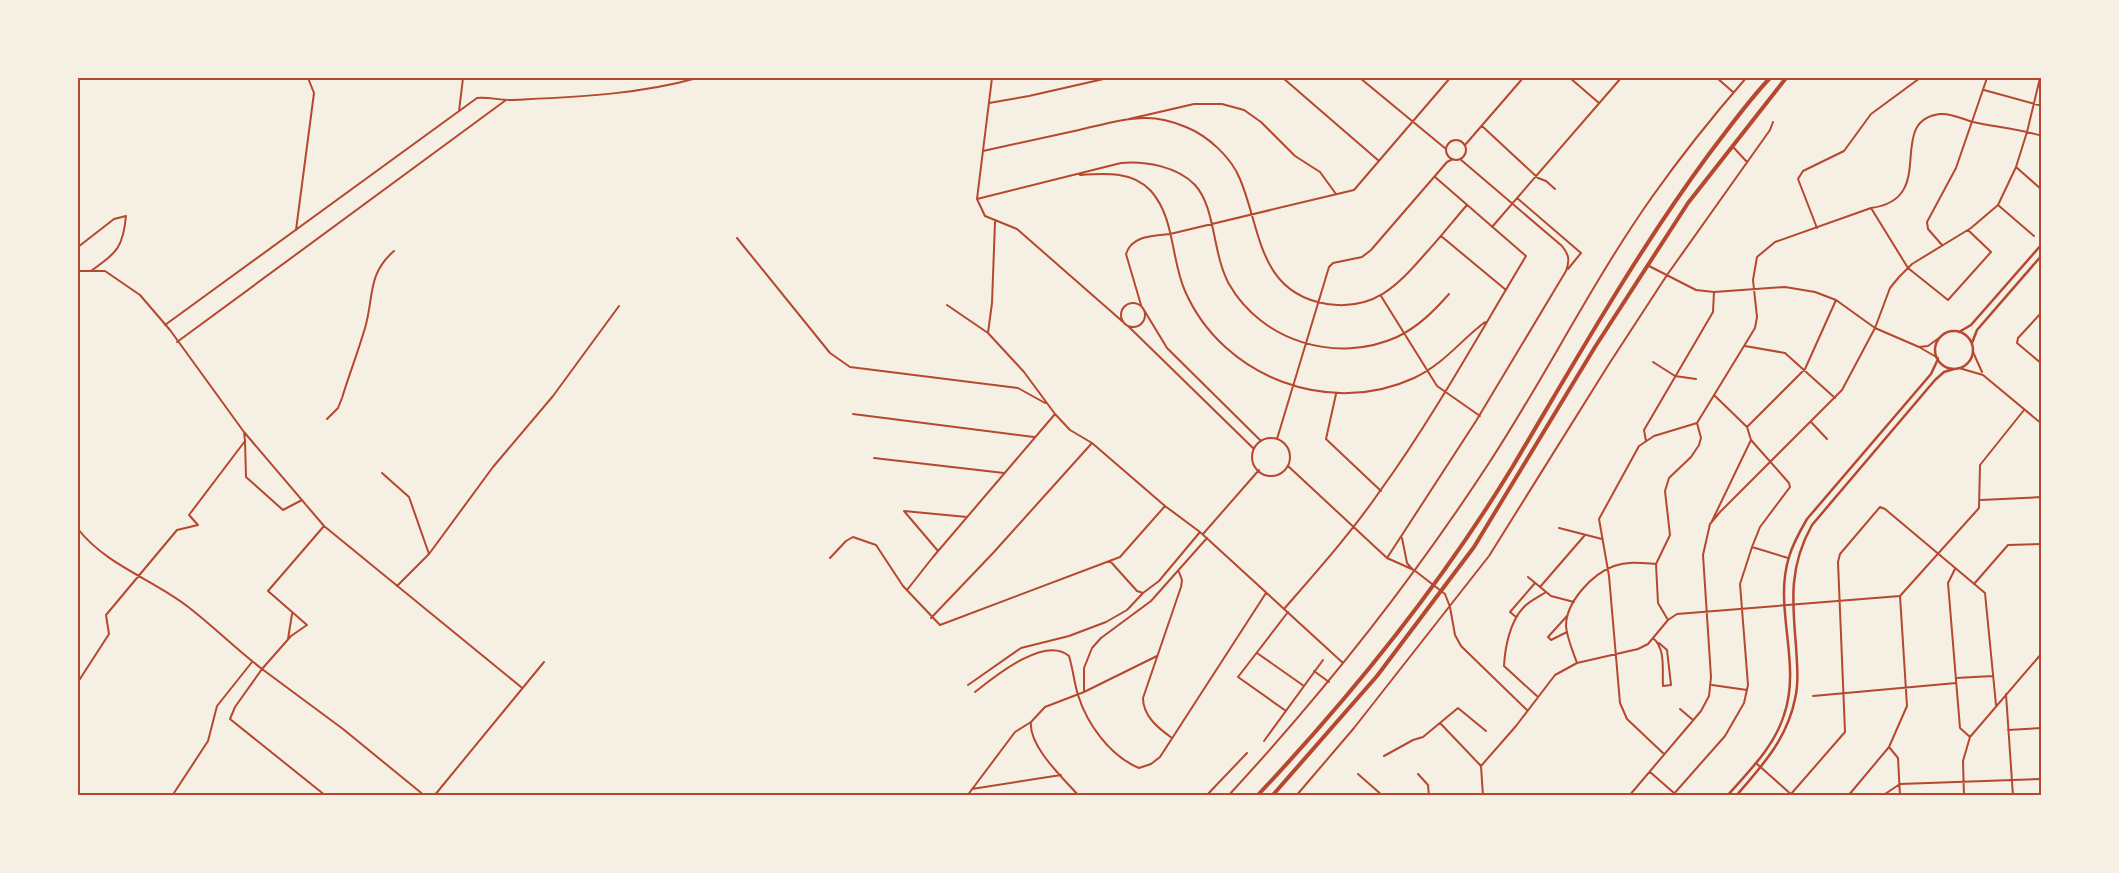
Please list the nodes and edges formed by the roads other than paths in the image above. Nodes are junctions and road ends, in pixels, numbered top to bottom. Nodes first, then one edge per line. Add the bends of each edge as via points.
1 (308, 78) edge
2 (463, 78) edge
3 (697, 78) edge
4 (992, 78) edge
5 (1108, 78) edge
6 (1283, 78) edge
7 (1360, 78) edge
8 (1450, 78) edge
9 (1524, 78) edge
10 (1570, 78) edge
11 (1621, 78) edge
12 (1717, 78) edge
13 (1746, 78) edge
14 (1770, 78) edge
15 (1786, 78) edge
16 (1920, 78) edge
17 (1987, 78) edge
18 (2040, 78) edge
19 (1983, 90) junction
20 (1733, 92) junction
21 (506, 100) junction
22 (989, 103) junction
23 (1599, 103) junction
24 (2034, 104) junction
25 (2042, 106) edge
26 (459, 111) junction
27 (1120, 121) junction
28 (1412, 122) junction
29 (1773, 122) dead end
30 (1973, 122) junction
31 (1482, 126) junction
32 (2027, 132) junction
33 (2042, 136) edge
34 (1465, 145) junction
35 (1734, 148) dead end
36 (1446, 149) junction
37 (983, 151) junction
38 (1453, 159) junction
39 (1460, 159) junction
40 (1379, 161) junction
41 (1747, 162) junction
42 (2016, 167) junction
43 (1075, 176) junction
44 (1536, 176) junction
45 (1435, 177) junction
46 (1555, 189) dead end
47 (2042, 190) edge
48 (1336, 194) junction
49 (1517, 198) junction
50 (976, 199) junction
51 (1467, 204) junction
52 (1512, 204) junction
53 (1998, 205) junction
54 (1871, 208) junction
55 (1250, 215) junction
56 (995, 222) junction
57 (1212, 223) junction
58 (1492, 227) junction
59 (1817, 228) junction
60 (296, 230) junction
61 (1968, 230) junction
62 (1170, 234) junction
63 (1441, 236) junction
64 (2034, 236) dead end
65 (737, 238) dead end
66 (2042, 244) edge
67 (1942, 245) junction
68 (78, 247) edge
69 (394, 251) dead end
70 (2042, 256) edge
71 (1647, 265) junction
72 (1908, 268) junction
73 (78, 271) edge
74 (91, 271) junction
75 (1566, 271) junction
76 (1667, 275) junction
77 (1753, 288) junction
78 (1506, 290) junction
79 (1714, 292) junction
80 (1449, 294) dead end
81 (1381, 296) junction
82 (1836, 300) junction
83 (1318, 302) junction
84 (947, 305) dead end
85 (1141, 305) junction
86 (620, 306) dead end
87 (1144, 310) junction
88 (2042, 312) edge
89 (1122, 321) junction
90 (1486, 322) junction
91 (165, 325) junction
92 (1128, 326) junction
93 (1875, 328) junction
94 (1959, 332) junction
95 (988, 334) junction
96 (1403, 334) junction
97 (1940, 338) junction
98 (177, 342) junction
99 (1972, 342) junction
100 (1305, 344) junction
101 (1744, 346) junction
102 (1919, 347) junction
103 (1973, 352) junction
104 (1938, 359) junction
105 (1653, 362) dead end
106 (2042, 364) edge
107 (1959, 368) junction
108 (1805, 369) junction
109 (1954, 369) junction
110 (1428, 370) junction
111 (1983, 374) junction
112 (1676, 376) junction
113 (1696, 379) dead end
114 (1292, 386) junction
115 (1444, 393) junction
116 (1336, 394) junction
117 (1714, 395) junction
118 (1835, 398) junction
119 (1047, 404) junction
120 (2024, 410) junction
121 (853, 414) dead end
122 (1055, 414) junction
123 (1480, 416) junction
124 (328, 419) dead end
125 (1810, 422) junction
126 (1697, 423) junction
127 (2042, 424) edge
128 (1747, 427) junction
129 (244, 432) junction
130 (1036, 437) junction
131 (1277, 439) junction
132 (1827, 439) dead end
133 (1751, 440) junction
134 (245, 441) junction
135 (1261, 441) junction
136 (1646, 442) junction
137 (1092, 443) junction
138 (1254, 449) junction
139 (874, 458) dead end
140 (1770, 462) junction
141 (1288, 466) junction
142 (1260, 470) junction
143 (382, 473) dead end
144 (1004, 473) junction
145 (1834, 488) junction
146 (1381, 491) junction
147 (1840, 492) junction
148 (2042, 497) edge
149 (303, 499) junction
150 (1980, 500) junction
151 (1165, 506) junction
152 (967, 516) junction
153 (1710, 524) junction
154 (324, 526) junction
155 (1354, 526) junction
156 (78, 528) edge
157 (1559, 528) dead end
158 (1200, 532) junction
159 (1203, 534) junction
160 (1585, 535) junction
161 (1207, 538) junction
162 (1402, 538) junction
163 (1602, 539) junction
164 (2042, 544) edge
165 (1752, 547) junction
166 (938, 551) junction
167 (429, 554) junction
168 (1937, 554) junction
169 (830, 558) dead end
170 (1387, 558) junction
171 (1788, 558) junction
172 (1110, 561) junction
173 (1656, 564) junction
174 (1956, 568) junction
175 (1607, 569) junction
176 (1414, 570) junction
177 (1179, 572) junction
178 (137, 576) junction
179 (1528, 577) dead end
180 (1535, 583) junction
181 (1974, 584) junction
182 (397, 586) junction
183 (1432, 586) junction
184 (1540, 587) junction
185 (907, 590) junction
186 (1441, 591) junction
187 (1546, 592) junction
188 (1143, 594) junction
189 (1266, 594) junction
190 (1900, 596) junction
191 (1574, 602) junction
192 (1838, 602) junction
193 (1785, 606) junction
194 (1792, 606) junction
195 (1450, 607) junction
196 (1284, 609) junction
197 (1741, 609) junction
198 (1288, 612) junction
199 (1707, 612) junction
200 (292, 613) junction
201 (1569, 615) junction
202 (1516, 617) junction
203 (931, 618) junction
204 (1668, 620) junction
205 (1568, 632) junction
206 (1653, 638) junction
207 (288, 639) junction
208 (1659, 643) junction
209 (1256, 652) junction
210 (2042, 653) edge
211 (1616, 655) junction
212 (1157, 656) junction
213 (1323, 660) dead end
214 (252, 662) junction
215 (544, 662) dead end
216 (1343, 663) junction
217 (1577, 663) junction
218 (262, 669) junction
219 (1314, 671) junction
220 (1993, 676) junction
221 (1956, 678) junction
222 (78, 682) edge
223 (1329, 682) junction
224 (1956, 683) junction
225 (968, 685) dead end
226 (1711, 685) junction
227 (1304, 686) junction
228 (522, 687) junction
229 (1906, 688) junction
230 (1747, 690) junction
231 (975, 692) dead end
232 (1084, 692) junction
233 (1844, 692) junction
234 (2006, 694) junction
235 (1078, 695) junction
236 (1813, 696) dead end
237 (1538, 697) junction
238 (1996, 705) junction
239 (1680, 709) dead end
240 (1527, 710) junction
241 (1286, 711) junction
242 (1693, 720) junction
243 (1031, 722) junction
244 (1440, 723) junction
245 (2042, 728) edge
246 (2008, 730) junction
247 (1486, 732) dead end
248 (1970, 737) junction
249 (1172, 739) junction
250 (1264, 741) dead end
251 (1889, 747) junction
252 (1247, 753) dead end
253 (1664, 754) junction
254 (1384, 756) dead end
255 (1756, 763) junction
256 (1481, 766) junction
257 (1760, 767) junction
258 (1649, 771) junction
259 (1358, 774) dead end
260 (1418, 774) dead end
261 (1061, 775) junction
262 (2042, 779) edge
263 (2012, 781) junction
264 (1900, 784) junction
265 (1964, 784) junction
266 (972, 789) junction
267 (1849, 794) edge
268 (1673, 795) edge
269 (1792, 795) edge
270 (172, 796) edge
271 (326, 796) edge
272 (425, 796) edge
273 (434, 796) edge
274 (968, 796) edge
275 (1079, 796) edge
276 (1206, 796) edge
277 (1228, 796) edge
278 (1257, 796) edge
279 (1272, 796) edge
280 (1296, 796) edge
281 (1384, 796) edge
282 (1429, 796) edge
283 (1483, 796) edge
284 (1629, 796) edge
285 (1727, 796) edge
286 (1736, 796) edge
287 (1858, 796) edge
288 (1882, 796) edge
289 (1900, 796) edge
290 (1964, 796) edge
291 (2013, 796) edge

1 - 60 street via 314,93
2 - 26 street
3 - 21 street via 627,92
4 - 22 street
5 - 22 street
6 - 40 street
7 - 28 street
8 - 28 street
9 - 31 street
10 - 23 street
11 - 23 street
12 - 20 street
13 - 20 street
14 - 183 highway via 1679,196 1631,268 1511,468
15 - 71 highway via 1688,203
16 - 59 street via 1871,114 1844,151 1800,175 1798,179
17 - 19 street
18 - 24 street
19 - 24 street
19 - 30 street
20 - 176 street via 1652,197 1490,461
21 - 26 street via 477,98
21 - 98 street
22 - 37 street
23 - 44 street
24 - 25 street
24 - 32 street
26 - 60 street
27 - 37 street
27 - 48 street via 1194,104 1222,104 1244,110 1295,156 1320,172
27 - 55 street via 1164,120 1188,128 1212,143 1240,177
28 - 36 street
28 - 40 street
29 - 41 street
30 - 32 street
30 - 54 street via 1950,114 1939,114 1920,124 1911,142 1909,174 1903,193 1884,207
30 - 67 street via 1952,178 1927,222 1928,229
31 - 34 street
31 - 44 street
32 - 33 street
32 - 42 street
34 - 36 street via 1454,140
34 - 39 street via 1466,153
35 - 41 street
36 - 38 street
37 - 50 street
38 - 39 street
38 - 45 street
39 - 52 street
40 - 48 street via 1354,190
41 - 76 street
42 - 47 street
42 - 53 street
43 - 50 street
43 - 57 street via 1121,163 1141,161 1157,165 1194,184 1206,203
43 - 62 street via 1114,174 1136,180 1151,191 1162,208
44 - 46 street
44 - 49 street
45 - 51 street
45 - 83 street via 1366,255 1333,263 1326,273
48 - 55 street
49 - 52 street
49 - 75 street via 1581,253
50 - 56 street via 985,216
51 - 58 street
51 - 63 street
52 - 58 street
52 - 75 street via 1567,252
53 - 61 street
53 - 64 street
54 - 59 street
54 - 72 street
55 - 57 street
55 - 83 street via 1264,255 1274,272 1296,292
56 - 89 street via 1017,229
56 - 95 street
57 - 62 street
57 - 100 street via 1218,258 1238,297 1270,328
58 - 78 street via 1526,256
59 - 77 street via 1763,249 1754,267
60 - 91 street
61 - 67 street
61 - 72 street via 1991,252 1948,300
62 - 85 street via 1144,238 1128,248 1126,254
62 - 114 street via 1185,292 1206,325 1247,364
63 - 78 street
63 - 81 street via 1405,278
65 - 119 street via 830,353 850,367 1018,388
66 - 94 street via 1971,325
67 - 72 street
68 - 74 street via 114,219 126,216 122,244
69 - 124 street via 373,279 366,327 338,408
70 - 99 street via 1977,330
71 - 76 street
71 - 186 highway via 1515,483
72 - 93 street via 1890,288
73 - 74 street
74 - 91 street via 105,271 140,295
75 - 123 street
76 - 79 street via 1696,290
76 - 195 street via 1521,508
77 - 79 street
77 - 82 street via 1785,287 1815,292
77 - 101 street via 1757,322
78 - 90 street
79 - 112 street via 1713,312
80 - 96 street via 1423,321
81 - 83 street via 1353,304
81 - 96 street
82 - 93 street
82 - 108 street
83 - 100 street
84 - 95 street
85 - 87 street
85 - 89 street via 1134,302 1126,304 1121,310
86 - 167 street
87 - 92 street via 1143,322 1136,327
87 - 135 street via 1167,348
88 - 106 street via 2017,343
89 - 92 street
90 - 110 street
90 - 115 street
91 - 98 street
92 - 138 street
93 - 102 street
93 - 118 street via 1852,376
94 - 97 street via 1948,332
94 - 99 street
95 - 119 street via 1024,372
96 - 100 street via 1355,348
96 - 110 street
97 - 102 street
97 - 104 street via 1936,348
98 - 129 street
99 - 103 street
100 - 114 street
101 - 108 street via 1785,354
101 - 117 street
102 - 104 street
103 - 107 street via 1969,362
103 - 111 street
104 - 109 street
104 - 145 street via 1931,374
105 - 112 street
107 - 109 street
107 - 111 street
108 - 118 street
108 - 128 street
109 - 147 street via 1935,380
110 - 115 street
110 - 116 street via 1378,390
111 - 120 street
112 - 113 street
112 - 136 street via 1644,430
114 - 116 street
114 - 131 street
115 - 123 street
115 - 146 street
116 - 146 street via 1326,439
117 - 126 street
117 - 128 street
118 - 125 street
119 - 122 street
120 - 127 street
120 - 150 street via 1980,465
121 - 130 street
122 - 130 street
122 - 137 street via 1070,430
123 - 162 street
125 - 132 street
125 - 140 street
126 - 136 street via 1654,436
126 - 173 street via 1701,438 1696,451 1666,484 1665,504 1670,535
128 - 133 street
129 - 134 street
129 - 149 street
130 - 144 street
131 - 135 street
131 - 141 street via 1287,448
133 - 140 street
133 - 153 street
134 - 149 street via 246,477 283,510
134 - 178 street via 192,508 189,515 198,525 177,530
135 - 138 street
136 - 163 street via 1639,446 1598,519
137 - 151 street
137 - 203 street
138 - 142 street via 1254,463
139 - 144 street
140 - 153 street
140 - 165 street via 1790,487 1760,527
141 - 142 street via 1274,475
141 - 155 street
142 - 159 street
143 - 167 street via 409,497
144 - 152 street
145 - 147 street
145 - 171 street via 1807,519
146 - 155 street
147 - 194 street via 1812,524 1799,551
148 - 150 street
149 - 154 street
150 - 168 street via 1979,508
151 - 158 street
151 - 172 street via 1120,557
152 - 166 street
152 - 166 street via 904,511
153 - 199 street via 1703,555
154 - 182 street
154 - 200 street via 268,591
155 - 170 street
155 - 196 street
156 - 178 street via 111,559
157 - 160 street
158 - 159 street
158 - 188 street via 1159,581
159 - 161 street
160 - 163 street
160 - 184 street
161 - 177 street
161 - 189 street
162 - 170 street
162 - 176 street via 1407,563
163 - 175 street
164 - 181 street via 2008,545
165 - 171 street
165 - 197 street via 1740,584
166 - 185 street
167 - 182 street
168 - 174 street
168 - 190 street
168 - 192 street via 1880,507 1840,554
169 - 185 street via 849,539 862,539 876,545
170 - 176 street
171 - 193 street
172 - 188 street
172 - 203 street via 940,625
173 - 175 street via 1629,562
173 - 204 street via 1658,603
174 - 181 street
174 - 221 street via 1948,583
175 - 191 street via 1588,584
175 - 211 street
176 - 183 street
176 - 216 street
177 - 212 street via 1181,587
177 - 232 street via 1151,601 1092,648 1084,668
178 - 214 street via 187,606
178 - 222 street via 106,615 109,634
179 - 180 street
180 - 184 street
180 - 202 street via 1510,612
181 - 220 street via 1985,592
182 - 228 street
183 - 186 street
183 - 278 highway via 1370,669
184 - 187 street
185 - 203 street
186 - 195 street
186 - 279 highway via 1377,676
187 - 191 street
187 - 202 street via 1525,606
188 - 225 street via 1114,618 1069,636 1021,648
189 - 196 street
189 - 249 street
190 - 192 street
190 - 229 street
191 - 201 street
192 - 194 street
192 - 233 street
193 - 194 street
193 - 197 street
193 - 255 street via 1791,666 1789,698 1778,732
194 - 257 street via 1797,667 1795,699 1775,750
195 - 240 street via 1455,635 1465,652
195 - 280 street
196 - 198 street
197 - 199 street
197 - 230 street
198 - 209 street
198 - 216 street
199 - 204 street via 1677,614
199 - 226 street
200 - 207 street
200 - 207 street via 307,625
201 - 205 street
201 - 205 street via 1548,637 1551,640
202 - 237 street via 1504,666
204 - 206 street
205 - 217 street
206 - 208 street
206 - 211 street via 1638,649
207 - 218 street
208 - 208 street via 1667,650 1671,685 1663,686
209 - 227 street
209 - 241 street via 1238,677
210 - 234 street
211 - 217 street
211 - 253 street via 1620,703 1627,720
212 - 232 street
212 - 249 street via 1146,686 1144,707 1157,727
213 - 219 street
214 - 218 street
214 - 270 street via 217,706 208,741
215 - 228 street
216 - 223 street
217 - 237 street via 1555,675
218 - 271 street via 234,707 230,719
218 - 272 street
219 - 223 street
219 - 227 street
220 - 221 street
220 - 238 street
221 - 224 street
223 - 277 street
224 - 229 street
224 - 248 street via 1960,728
226 - 230 street
226 - 242 street via 1709,696
227 - 241 street
228 - 273 street
229 - 233 street
229 - 251 street via 1907,706
230 - 268 street via 1737,718 1725,736
231 - 235 street via 1017,662 1050,650 1069,656
232 - 235 street
233 - 236 street
233 - 269 street via 1845,732
234 - 238 street
234 - 246 street
235 - 243 street via 1045,707
235 - 249 street via 1089,721 1109,747 1127,763 1139,768 1151,764
237 - 240 street
238 - 248 street
239 - 242 street
240 - 256 street
241 - 250 street
242 - 253 street
243 - 261 street via 1030,732
243 - 266 street via 1015,732
244 - 247 street via 1458,708
244 - 254 street via 1423,737
244 - 256 street
245 - 246 street
246 - 263 street
248 - 265 street via 1963,761
251 - 264 street via 1898,758
251 - 267 street
252 - 276 street
253 - 258 street
255 - 257 street
255 - 285 street
256 - 283 street
257 - 269 street
257 - 286 street
258 - 268 street
258 - 284 street
259 - 281 street
260 - 282 street via 1428,785
261 - 266 street
261 - 275 street
262 - 263 street
263 - 265 street
263 - 291 street
264 - 265 street
264 - 288 street
264 - 289 street
265 - 290 street
266 - 274 street
267 - 287 street

